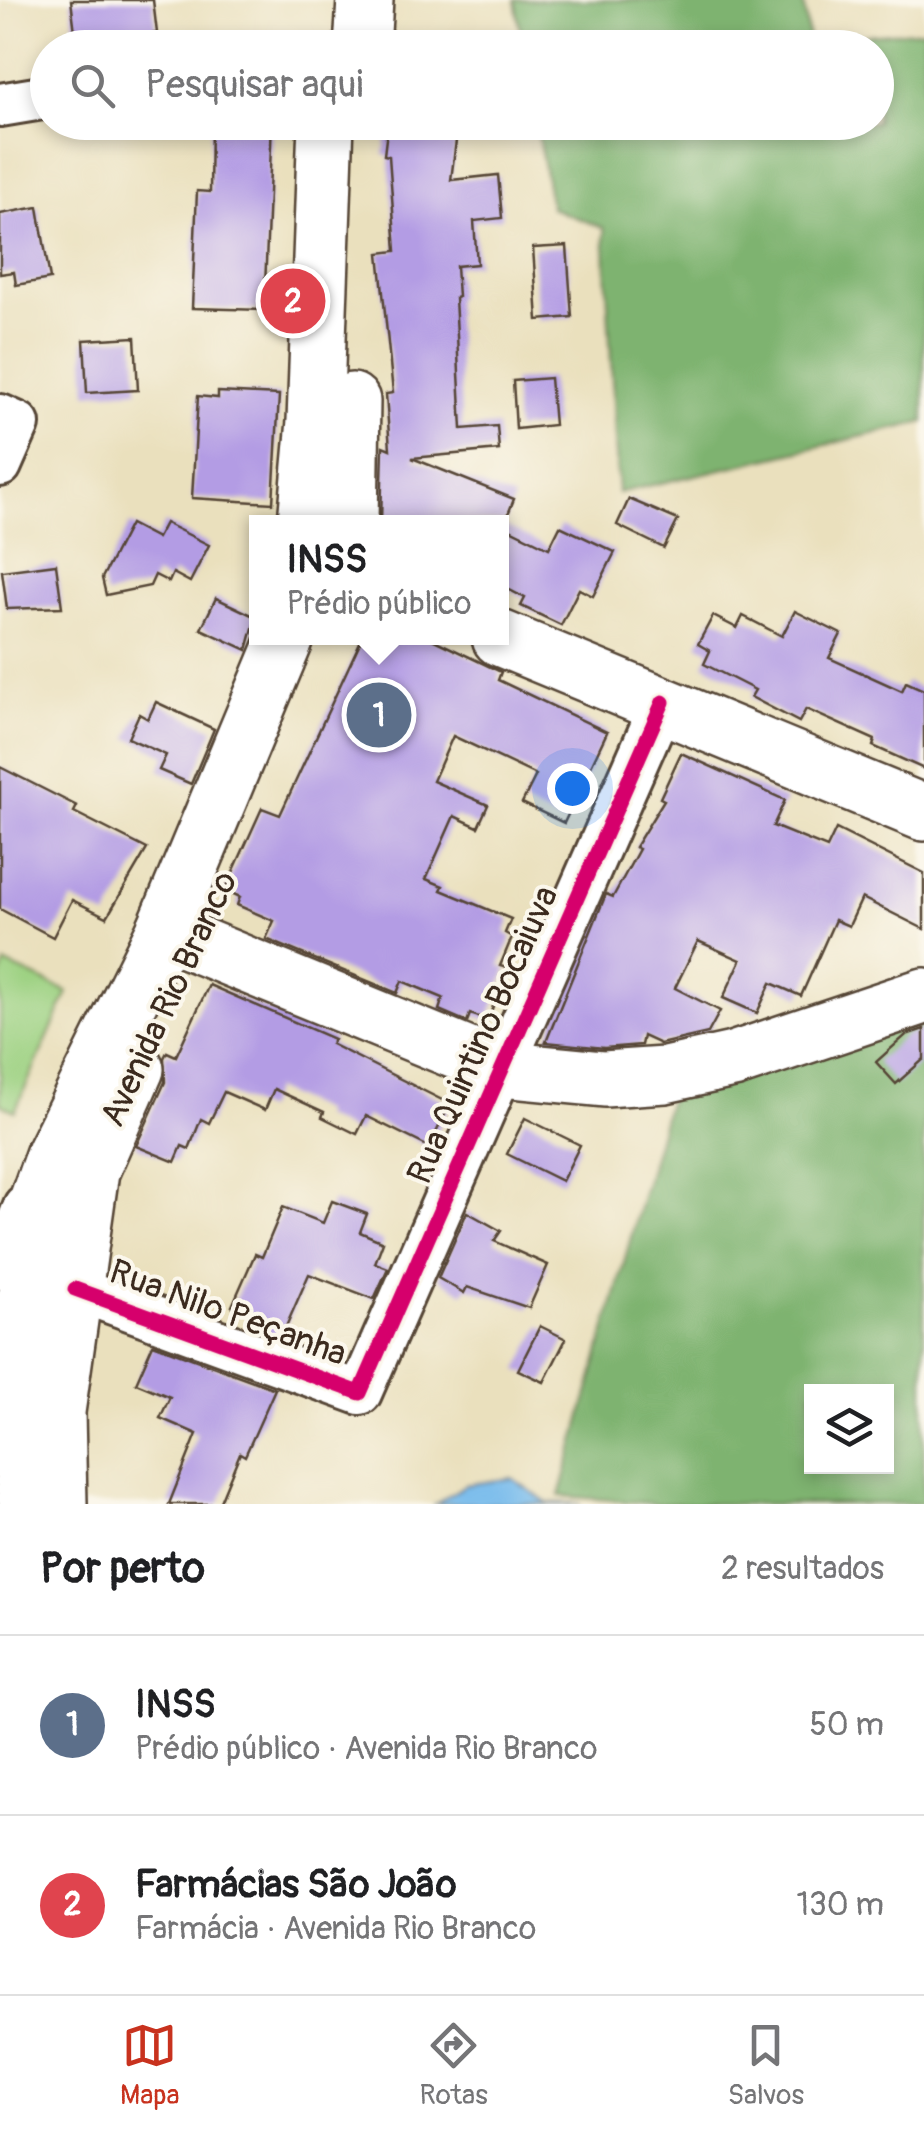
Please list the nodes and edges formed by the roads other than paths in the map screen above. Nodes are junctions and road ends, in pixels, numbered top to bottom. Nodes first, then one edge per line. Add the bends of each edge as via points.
1 (30, 99) edge
2 (0, 105) edge
3 (325, 140) edge
4 (360, 140) edge
5 (9, 420) edge
6 (0, 465) edge
7 (307, 515) edge
8 (350, 515) edge
9 (509, 642) edge
10 (284, 645) edge
11 (320, 645) edge
12 (662, 702) junction
13 (924, 813) edge
14 (180, 939) junction
15 (924, 996) edge
16 (500, 1070) junction
17 (22, 1267) edge
18 (0, 1353) edge
19 (360, 1393) joint
20 (27, 1504) edge
21 (59, 1504) edge

1 - 2 street
3 - 7 main road
4 - 8 main road
5 - 6 street
9 - 12 main road
10 - 14 main road, Avenida Rio Branco
11 - 14 main road, Avenida Rio Branco
12 - 13 main road
12 - 16 street, Rua Quintino Bocaiuva
14 - 16 main road
14 - 17 main road, Avenida Rio Branco via 72,1162 35,1208
15 - 16 main road via 734,1060 664,1075 604,1079
16 - 19 street, Rua Quintino Bocaiuva
17 - 18 street
17 - 19 street, Rua Nilo Peçanha
17 - 20 main road via 14,1398
17 - 21 main road via 56,1412

